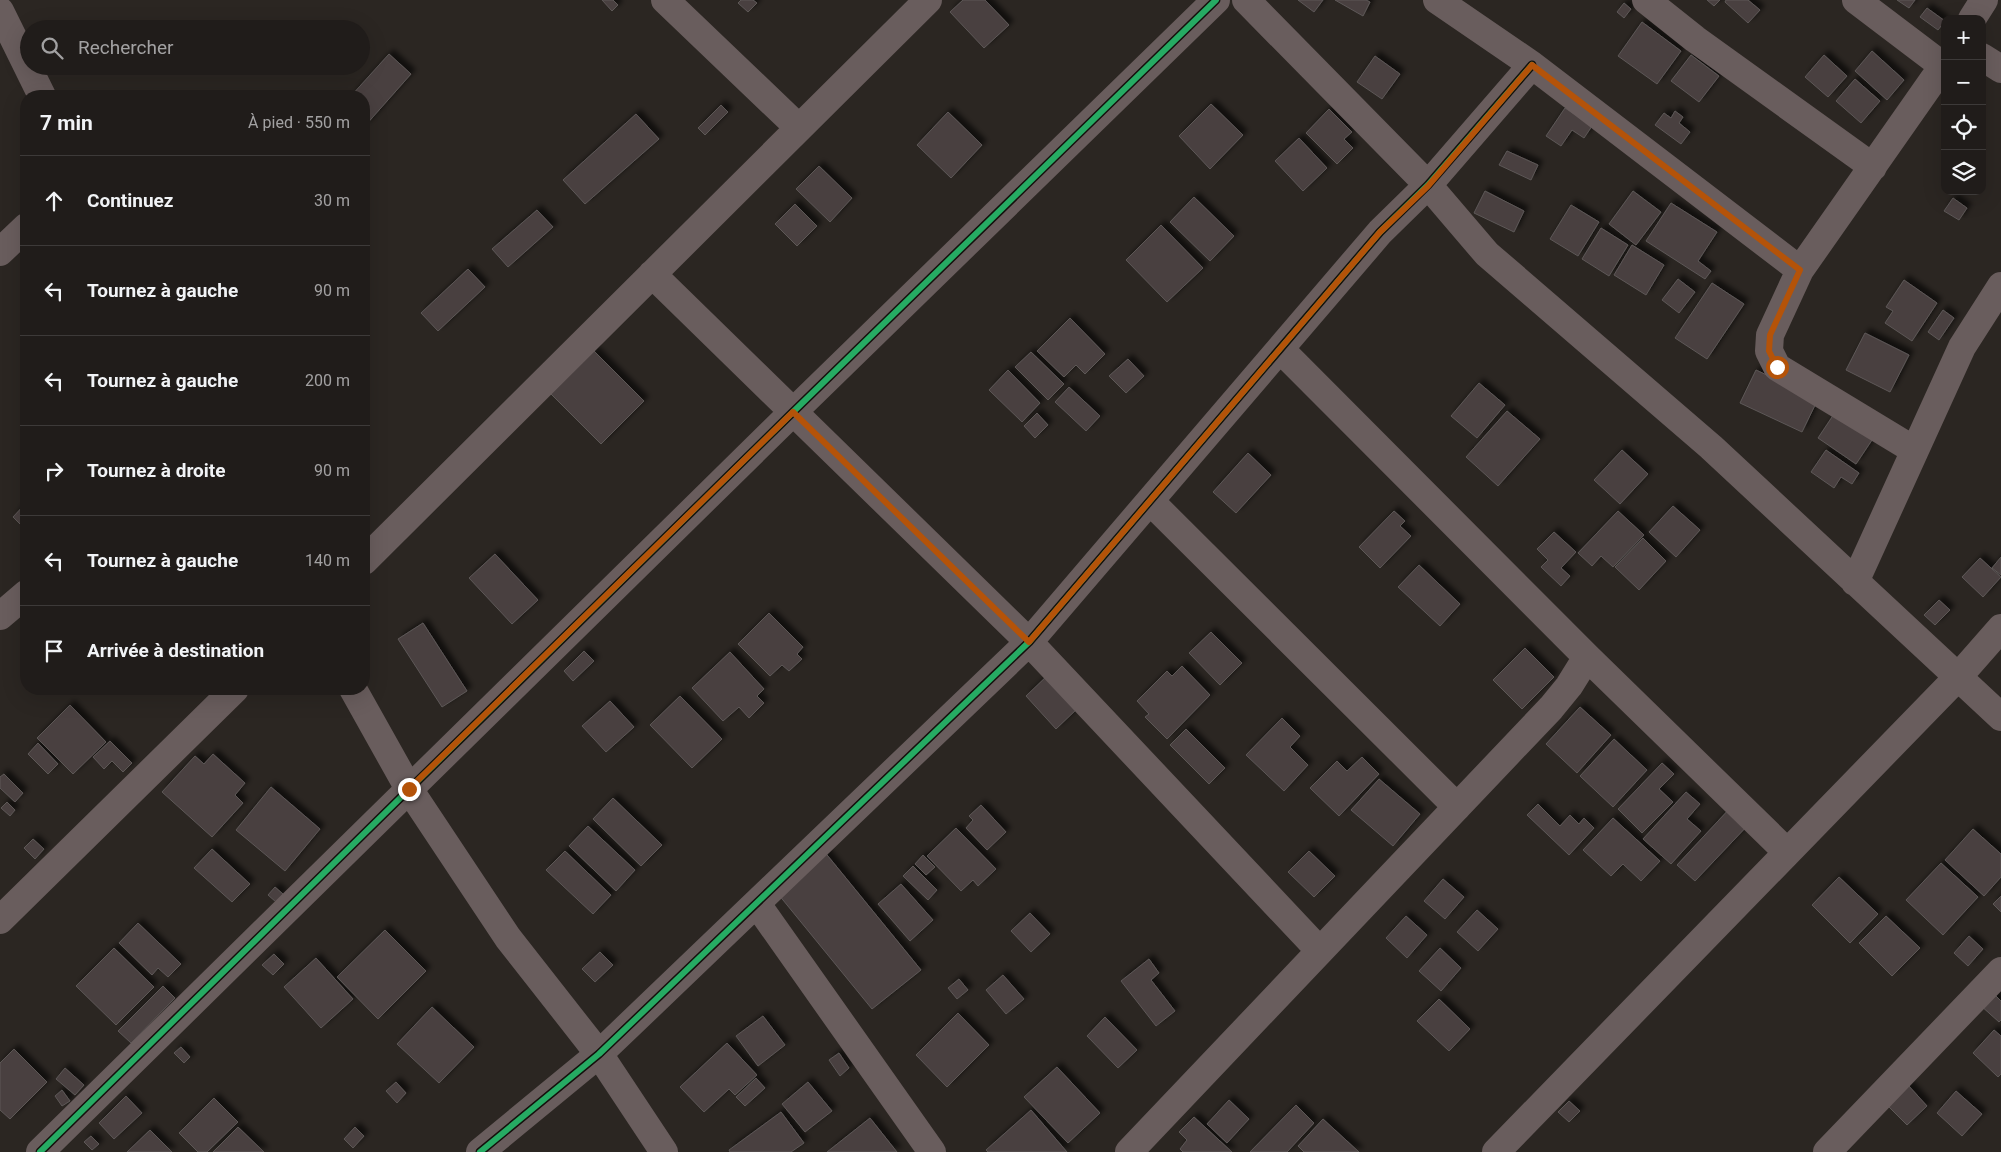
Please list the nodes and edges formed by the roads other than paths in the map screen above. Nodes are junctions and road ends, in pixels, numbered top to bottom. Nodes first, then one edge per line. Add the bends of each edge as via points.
1 (665, 0) edge
2 (928, 0) edge
3 (1216, 0) edge
4 (1246, 0) edge
5 (1437, 0) edge
6 (1646, 0) edge
7 (1856, 0) edge
8 (1984, 0) edge
9 (0, 11) edge
10 (1975, 15) edge
11 (20, 51) edge
12 (1986, 60) edge
13 (1941, 62) edge
14 (1532, 65) junction
15 (1941, 68) edge
16 (2001, 69) edge
17 (32, 75) edge
18 (39, 90) edge
19 (799, 128) junction
20 (1873, 167) junction
21 (1428, 186) junction
22 (20, 233) edge
23 (0, 252) edge
24 (1800, 270) junction
25 (652, 274) junction
26 (2001, 286) edge
27 (1280, 349) junction
28 (793, 412) junction
29 (1914, 450) junction
30 (1150, 502) junction
31 (370, 555) edge
32 (1855, 582) junction
33 (20, 599) edge
34 (0, 616) edge
35 (2001, 628) edge
36 (1029, 642) junction
37 (1587, 658) junction
38 (1958, 677) junction
39 (229, 695) edge
40 (356, 695) edge
41 (2001, 717) edge
42 (409, 789) junction
43 (1457, 807) junction
44 (1787, 852) junction
45 (757, 904) junction
46 (0, 920) edge
47 (1320, 951) junction
48 (2001, 971) edge
49 (599, 1054) junction
50 (40, 1152) edge
51 (480, 1152) edge
52 (664, 1152) edge
53 (932, 1152) edge
54 (1129, 1152) edge
55 (1496, 1152) edge
56 (1827, 1152) edge

1 - 19 street
2 - 19 street
3 - 28 street
4 - 21 street
5 - 14 street
6 - 20 street
7 - 13 street
8 - 10 street
9 - 11 street
12 - 16 street
14 - 21 street
14 - 24 street
15 - 20 street
17 - 18 street
19 - 25 street
20 - 24 street
21 - 27 street via 1380,232
21 - 32 street via 1487,254 1711,447
22 - 23 street
24 - 29 street via 1770,335 1769,351 1777,367
25 - 28 street
25 - 31 street
26 - 29 street via 1962,347
27 - 30 street
27 - 37 street
28 - 36 street
28 - 42 street
29 - 32 street
30 - 36 street
30 - 43 street
32 - 38 street
33 - 34 street
35 - 38 street
36 - 45 street
36 - 47 street
37 - 43 street via 1551,708
37 - 44 street
38 - 41 street
38 - 44 street
39 - 46 street
40 - 42 street
42 - 49 street via 508,938
42 - 50 street
43 - 47 street
44 - 55 street
45 - 49 street
45 - 53 street
47 - 54 street
48 - 56 street
49 - 51 street
49 - 52 street

